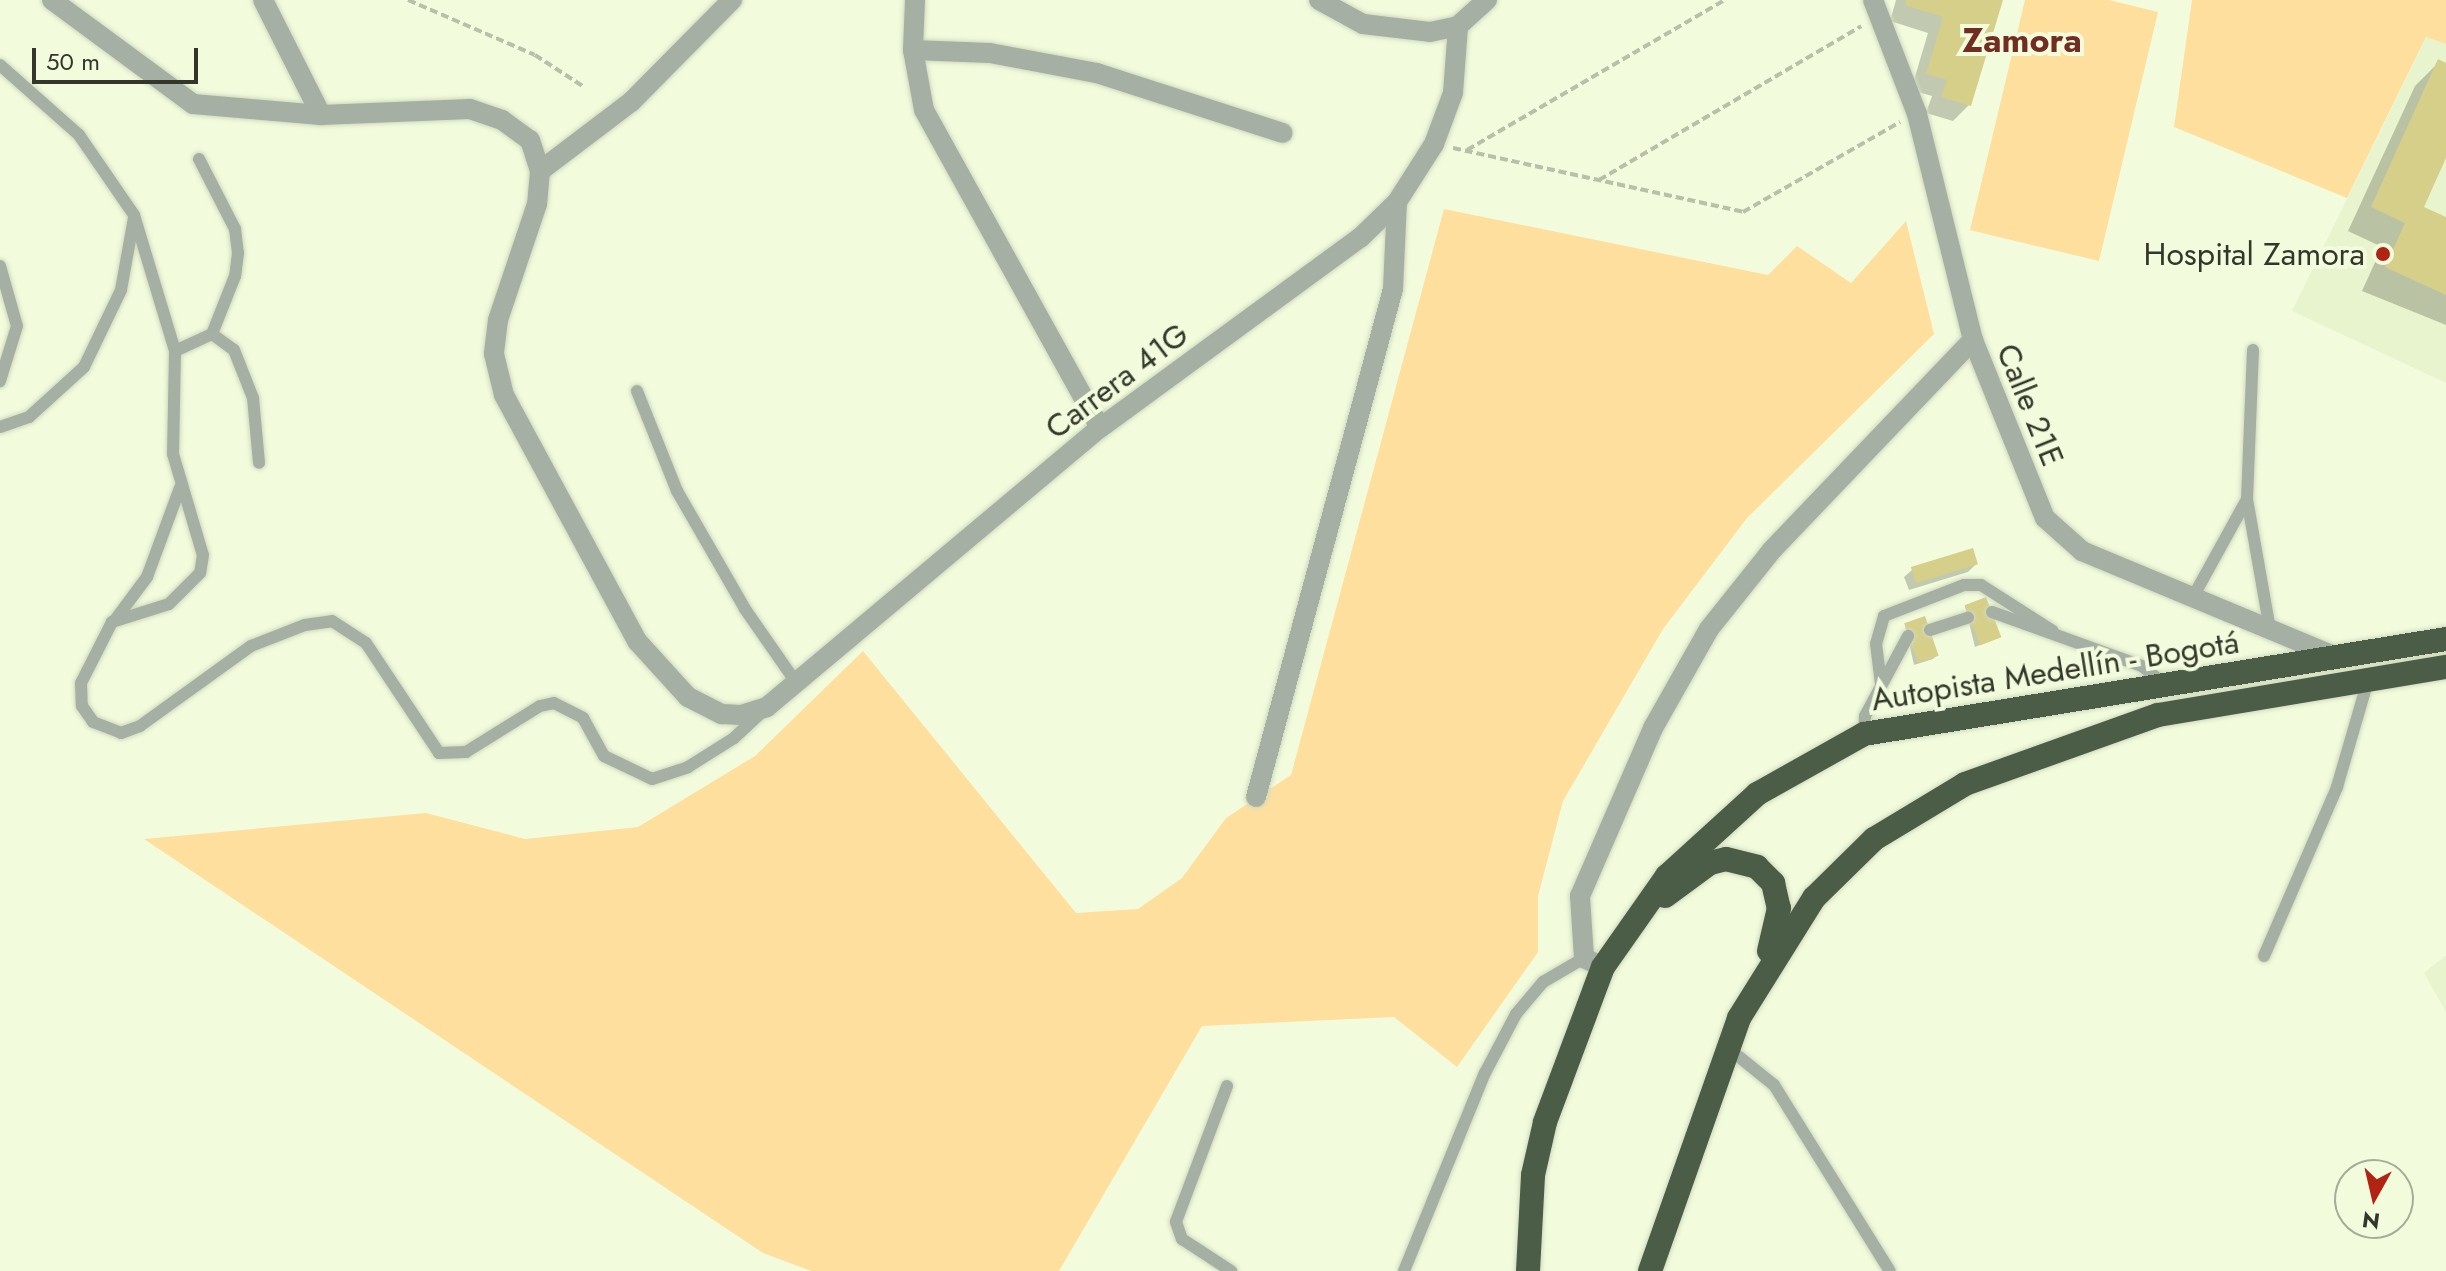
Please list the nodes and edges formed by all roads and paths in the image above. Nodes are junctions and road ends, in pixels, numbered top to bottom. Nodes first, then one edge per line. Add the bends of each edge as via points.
1 (52, 0) edge
2 (263, 0) edge
3 (408, 0) edge
4 (732, 0) edge
5 (915, 0) edge
6 (1319, 0) edge
7 (1487, 0) edge
8 (1725, 0) edge
9 (1877, 7) edge
10 (1458, 26) junction
11 (913, 50) junction
12 (0, 65) edge
13 (584, 87) dead end
14 (1917, 114) junction
15 (321, 115) junction
16 (1283, 133) dead end
17 (1434, 144) junction
18 (1465, 151) junction
19 (199, 159) dead end
20 (540, 171) junction
21 (1599, 180) junction
22 (1397, 202) junction
23 (134, 215) junction
24 (0, 266) edge
25 (212, 334) junction
26 (1973, 340) junction
27 (2253, 350) dead end
28 (175, 351) junction
29 (0, 381) edge
30 (637, 391) dead end
31 (0, 427) edge
32 (1100, 428) junction
33 (259, 463) dead end
34 (180, 488) junction
35 (2247, 499) junction
36 (2193, 597) junction
37 (1992, 612) dead end
38 (1968, 618) dead end
39 (112, 622) junction
40 (2270, 629) junction
41 (1930, 630) dead end
42 (2053, 631) junction
43 (1908, 636) dead end
44 (2446, 639) edge
45 (2337, 657) junction
46 (2446, 667) edge
47 (2368, 680) junction
48 (795, 681) junction
49 (1881, 684) junction
50 (2164, 684) junction
51 (767, 707) junction
52 (1864, 734) junction
53 (1256, 797) dead end
54 (1629, 924) junction
55 (2264, 956) dead end
56 (1594, 962) junction
57 (1760, 985) junction
58 (1728, 1048) junction
59 (1227, 1086) dead end
60 (1528, 1229) junction
61 (1650, 1264) edge
62 (1231, 1271) edge
63 (1404, 1271) edge
64 (1528, 1271) edge
65 (1549, 1271) edge
66 (1890, 1271) edge

1 - 15 street via 193,104
2 - 15 street
3 - 13 path via 535,55
4 - 20 street via 631,102
5 - 11 street
6 - 10 street via 1363,24 1395,30 1430,32
7 - 10 street
8 - 18 path
9 - 14 street, Calle 21E
9 - 21 path
10 - 17 street, Carrera 41G via 1453,93
11 - 16 street via 990,53 1097,73
11 - 32 street via 924,110
12 - 23 lane via 79,135
14 - 21 path via 1851,146 1743,212
14 - 26 street, Calle 21E
15 - 20 street via 470,109 530,140
17 - 18 path
17 - 22 street, Carrera 41G
18 - 21 path
19 - 25 lane via 235,229 238,253 235,276
20 - 51 street via 537,204 498,320 494,354 504,395 637,641 688,697 722,714
22 - 32 street, Carrera 41G via 1360,238
22 - 53 street via 1393,289
23 - 28 lane
23 - 31 lane via 121,290 84,367 29,417
24 - 29 lane via 17,326
25 - 28 lane
25 - 33 lane via 243,364 253,398
26 - 36 street, Calle 21E via 2045,518 2082,551
26 - 56 street via 1772,550 1709,629 1653,728 1588,873 1578,916
27 - 35 lane
28 - 34 lane via 173,454
30 - 48 lane via 677,491 745,609
32 - 48 street, Carrera 41G
34 - 39 lane via 147,577
34 - 39 lane via 193,511 203,555 200,573 169,604
35 - 36 lane
35 - 40 lane
36 - 40 street, Calle 21E
37 - 42 lane
38 - 41 lane
39 - 51 lane via 84,671 82,706 93,722 121,733 140,726 251,646 305,625 332,621 366,643 430,746 452,756 554,703 583,718 604,756 652,779 688,767 734,738
40 - 45 street, Calle 21E
42 - 49 lane via 1981,585 1964,585 1884,616 1876,644
42 - 50 lane via 2142,666
43 - 49 lane
44 - 45 highway, Autopista Medellín - Bogotá
45 - 50 highway, Autopista Medellín - Bogotá
46 - 47 highway, Autopista Medellín - Bogotá
47 - 55 lane via 2337,787
47 - 57 highway, Autopista Medellín - Bogotá via 2158,715 1938,797 1845,864 1786,937
48 - 51 street, Carrera 41G
49 - 52 lane via 1865,716
50 - 52 highway, Autopista Medellín - Bogotá
52 - 54 highway, Autopista Medellín - Bogotá via 1757,794 1699,844
54 - 56 highway, Autopista Medellín - Bogotá
54 - 57 highway via 1710,863 1744,861 1766,874 1779,908
56 - 60 highway, Autopista Medellín - Bogotá via 1545,1122
56 - 63 lane via 1543,982 1516,1014 1485,1073
57 - 58 highway, Autopista Medellín - Bogotá
58 - 61 highway, Autopista Medellín - Bogotá
58 - 66 lane via 1774,1085
59 - 62 lane via 1176,1222 1182,1239
60 - 64 highway, Autopista Medellín - Bogotá
60 - 65 highway via 1533,1250

